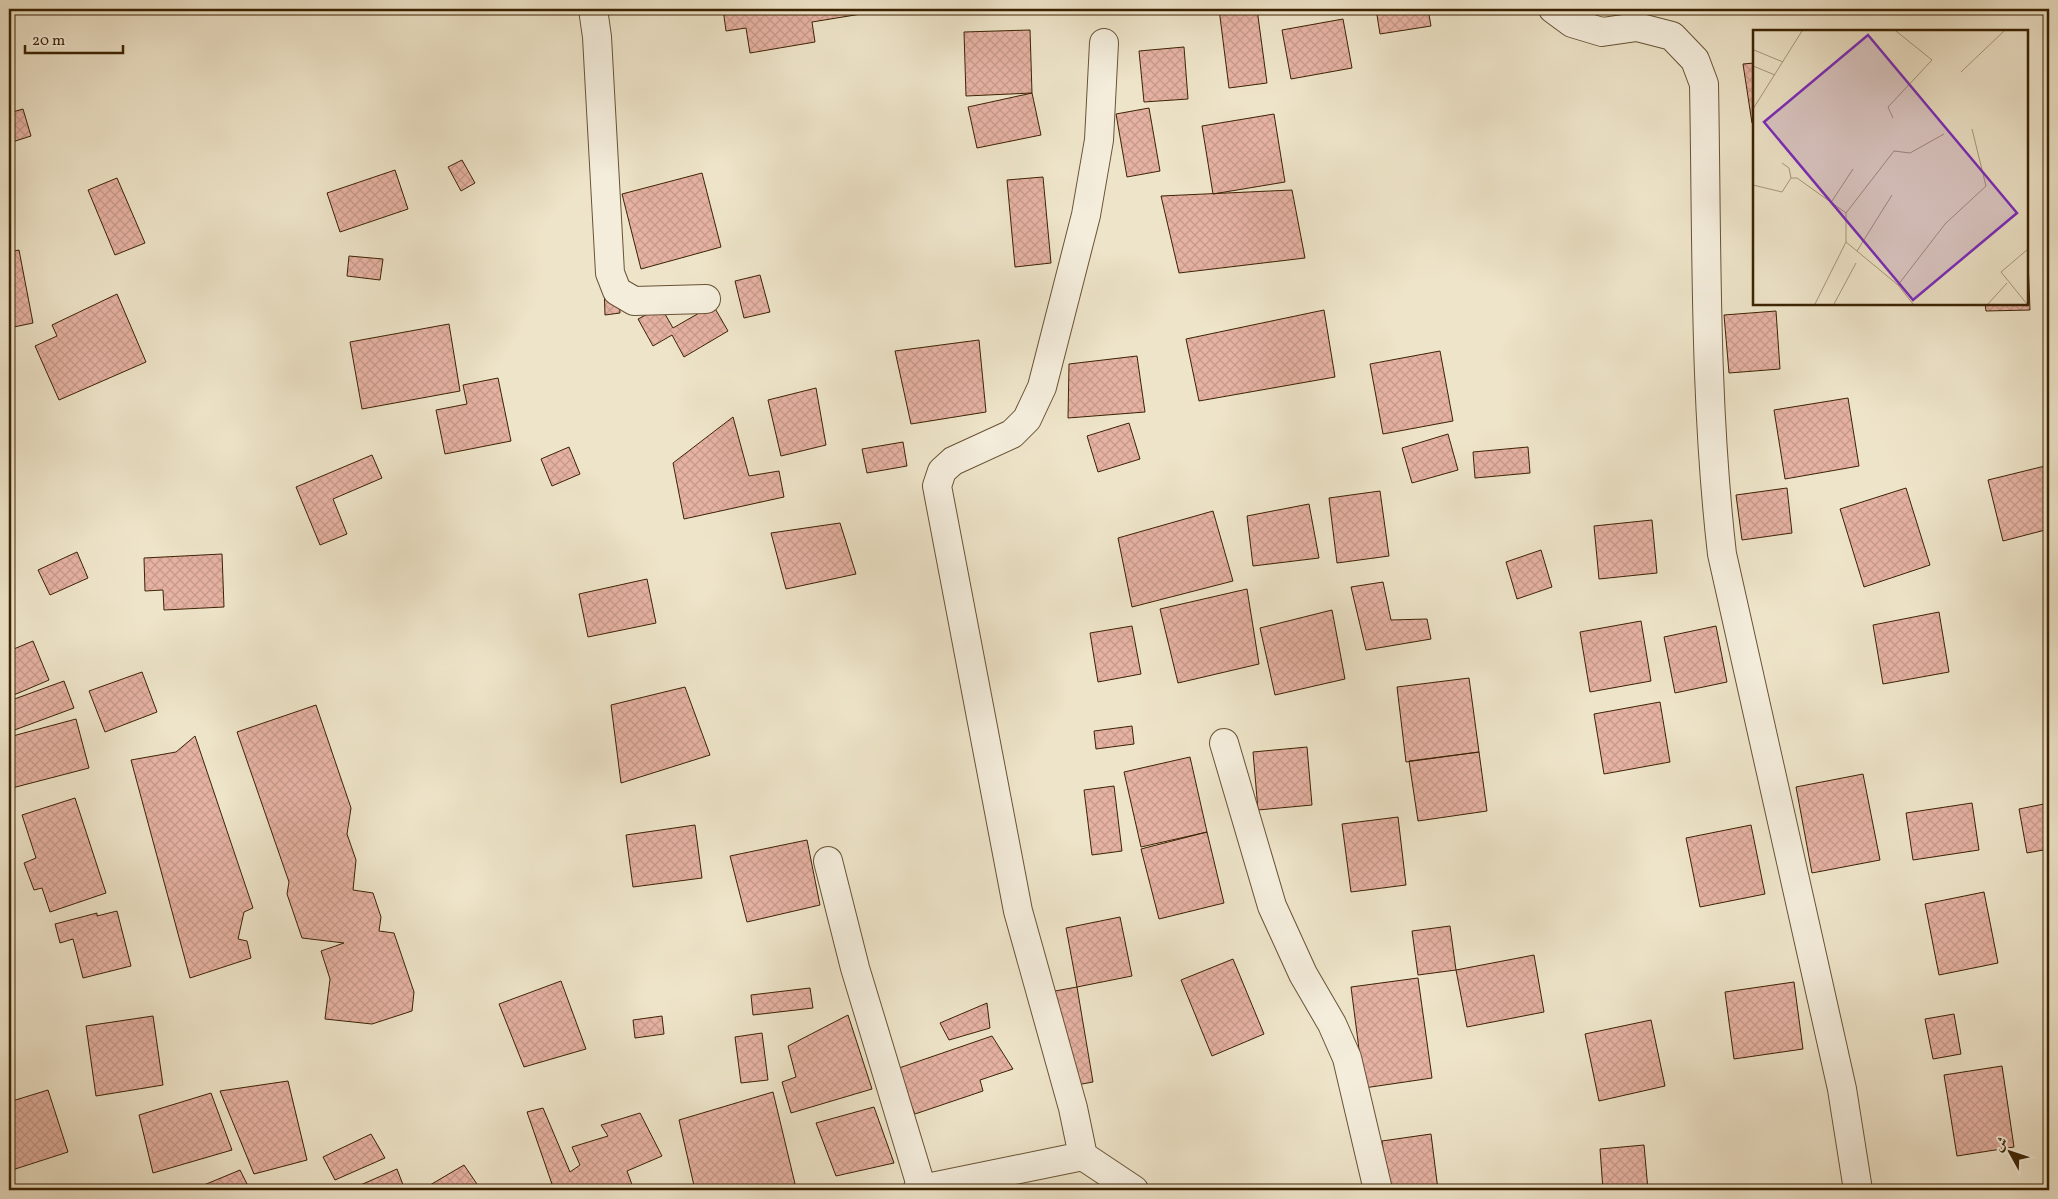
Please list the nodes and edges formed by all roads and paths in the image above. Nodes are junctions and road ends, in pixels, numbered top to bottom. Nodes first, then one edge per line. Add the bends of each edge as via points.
1 (593, 9) edge
2 (1553, 9) edge
3 (1104, 43) dead end
4 (706, 299) dead end
5 (1224, 743) dead end
6 (828, 861) dead end
7 (1083, 1156) junction
8 (920, 1190) edge
9 (1134, 1190) edge
10 (1378, 1190) edge
11 (1858, 1190) edge

1 - 4 street via 610,273 617,291 634,301
2 - 11 street via 1572,24 1602,32 1637,27 1672,36 1695,60 1704,84 1711,404 1722,554 1842,1090
3 - 7 street via 1099,140 1086,215 1042,387 1027,419 1012,434 953,461 942,472 937,486 1018,911 1073,1108
5 - 10 street via 1272,906 1347,1058
6 - 8 street via 855,968
7 - 8 street
7 - 9 street

